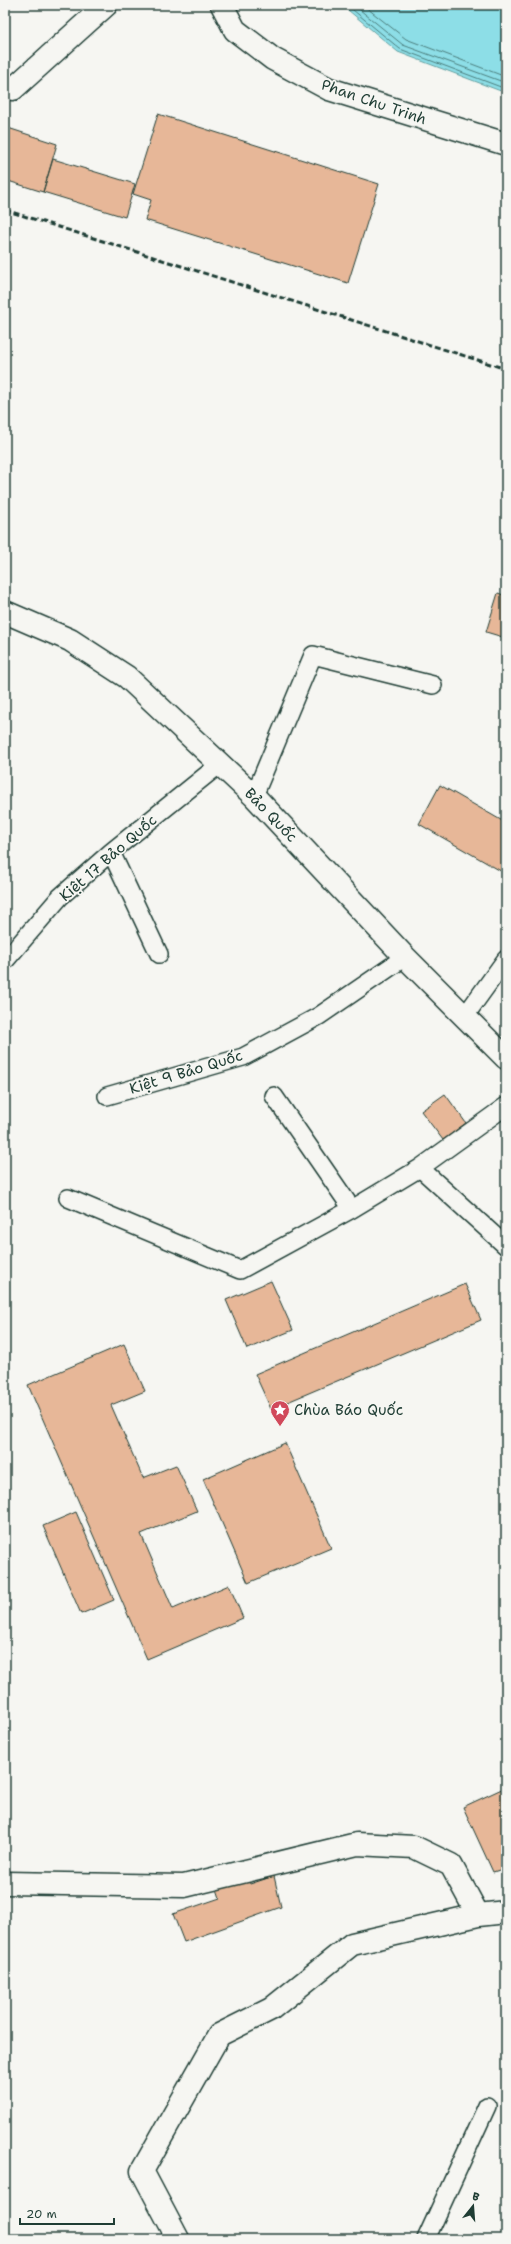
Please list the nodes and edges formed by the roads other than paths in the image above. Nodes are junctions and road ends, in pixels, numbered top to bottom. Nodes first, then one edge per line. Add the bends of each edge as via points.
1 (106, 5) edge
2 (222, 5) edge
3 (5, 86) edge
4 (506, 144) edge
5 (5, 612) edge
6 (433, 685) dead end
7 (220, 764) junction
8 (254, 796) junction
9 (111, 852) junction
10 (159, 954) dead end
11 (405, 957) junction
12 (506, 959) edge
13 (5, 961) edge
14 (465, 1016) junction
15 (506, 1058) edge
16 (107, 1096) dead end
17 (274, 1096) dead end
18 (506, 1106) edge
19 (420, 1168) junction
20 (68, 1198) dead end
21 (352, 1209) junction
22 (506, 1246) edge
23 (5, 1882) edge
24 (506, 1912) edge
25 (478, 1916) junction
26 (487, 2106) dead end
27 (178, 2239) edge
28 (426, 2239) edge

1 - 3 street via 13,88
2 - 4 street, Phan Chu Trinh via 235,30 273,59 329,89
5 - 7 street, Bảo Quốc via 70,640 127,677
6 - 8 lane via 313,655
7 - 8 street, Bảo Quốc
7 - 9 lane, Kiệt 17 Bảo Quốc
8 - 11 street, Bảo Quốc
9 - 10 lane
9 - 13 lane, Kiệt 17 Bảo Quốc via 60,897
11 - 14 street, Bảo Quốc
11 - 16 lane, Kiệt 9 Bảo Quốc via 319,1016 243,1057
12 - 14 lane
14 - 15 street, Bảo Quốc
17 - 21 lane
18 - 19 lane
19 - 21 lane
19 - 22 lane
20 - 21 lane via 240,1270
23 - 25 street via 184,1886 357,1844 414,1847 451,1865
24 - 25 street
25 - 27 street via 352,1944 271,2009 219,2035 142,2171
26 - 28 lane

